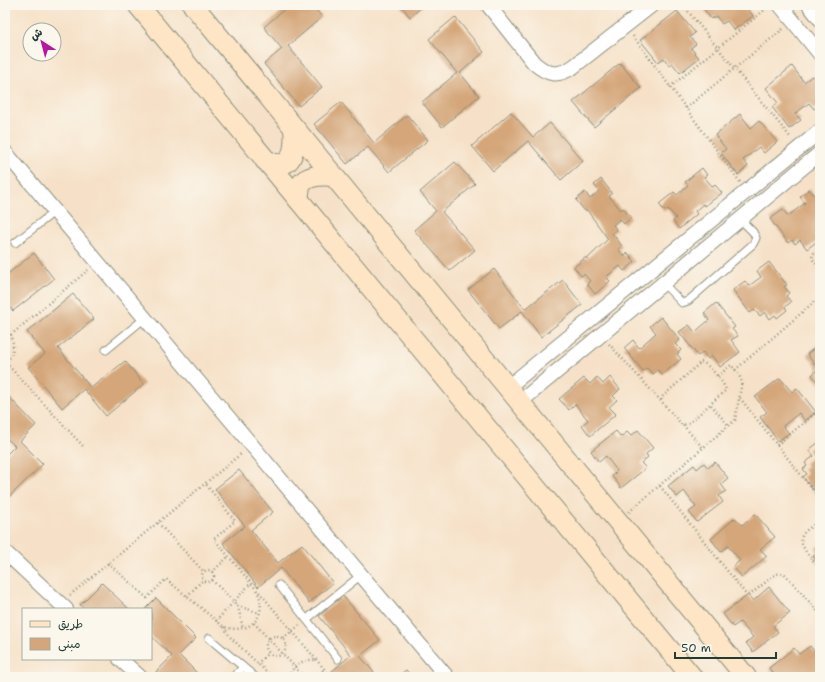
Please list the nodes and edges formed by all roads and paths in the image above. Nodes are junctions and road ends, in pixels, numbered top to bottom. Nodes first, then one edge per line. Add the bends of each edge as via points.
1 (138, 5) edge
2 (192, 5) edge
3 (488, 5) edge
4 (652, 5) edge
5 (683, 5) edge
6 (771, 5) edge
7 (780, 5) edge
8 (809, 5) edge
9 (820, 19) edge
10 (793, 21) junction
11 (625, 26) junction
12 (718, 48) junction
13 (820, 54) edge
14 (734, 68) junction
15 (670, 87) junction
16 (686, 108) junction
17 (294, 128) junction
18 (820, 131) edge
19 (799, 148) junction
20 (5, 152) edge
21 (820, 153) edge
22 (265, 160) junction
23 (334, 176) junction
24 (746, 191) junction
25 (298, 199) junction
26 (55, 211) junction
27 (740, 219) junction
28 (15, 243) dead end
29 (820, 247) edge
30 (97, 262) junction
31 (820, 270) edge
32 (663, 283) junction
33 (820, 297) edge
34 (145, 318) junction
35 (5, 328) edge
36 (11, 335) junction
37 (600, 335) junction
38 (106, 350) dead end
39 (6, 364) edge
40 (735, 370) junction
41 (717, 376) junction
42 (508, 387) junction
43 (740, 398) junction
44 (520, 402) junction
45 (662, 402) junction
46 (711, 405) junction
47 (820, 409) edge
48 (682, 425) junction
49 (729, 426) junction
50 (252, 445) junction
51 (777, 445) junction
52 (83, 446) dead end
53 (703, 448) junction
54 (205, 483) junction
55 (660, 486) junction
56 (820, 499) edge
57 (820, 520) edge
58 (618, 521) junction
59 (158, 523) junction
60 (5, 552) edge
61 (229, 556) junction
62 (108, 563) junction
63 (820, 569) edge
64 (203, 572) junction
65 (212, 572) junction
66 (361, 575) junction
67 (203, 580) junction
68 (212, 580) junction
69 (251, 583) junction
70 (279, 585) dead end
71 (256, 589) junction
72 (187, 596) junction
73 (234, 602) junction
74 (63, 606) edge
75 (238, 606) junction
76 (260, 612) junction
77 (820, 614) edge
78 (306, 620) junction
79 (216, 621) junction
80 (254, 623) junction
81 (224, 627) junction
82 (243, 629) junction
83 (292, 630) junction
84 (209, 638) dead end
85 (268, 638) junction
86 (283, 638) junction
87 (268, 653) junction
88 (283, 654) junction
89 (338, 659) dead end
90 (121, 660) edge
91 (317, 660) junction
92 (257, 663) junction
93 (295, 666) junction
94 (246, 669) junction
95 (324, 669) junction
96 (140, 677) edge
97 (234, 677) edge
98 (255, 677) edge
99 (272, 677) edge
100 (289, 677) edge
101 (304, 677) edge
102 (317, 677) edge
103 (331, 677) edge
104 (447, 677) edge
105 (692, 677) edge
106 (746, 677) edge

1 - 22 street
2 - 17 street
3 - 11 street via 534,62 542,70 552,74 564,73
4 - 11 street
5 - 12 path
6 - 12 path
7 - 10 street
8 - 9 street
10 - 13 street
10 - 14 path
11 - 15 path
12 - 14 path
12 - 15 path
14 - 16 path
14 - 19 path
15 - 16 path
16 - 24 path
17 - 22 street via 294,152 284,164 278,165
17 - 23 street
18 - 19 street
19 - 24 street
20 - 26 street
21 - 27 street
22 - 25 street
23 - 25 street via 324,175 306,180 300,188
23 - 42 street
24 - 42 street
25 - 105 street
26 - 28 lane
26 - 30 street
27 - 32 street
27 - 32 lane via 753,232 756,238 753,244 688,301 682,303
29 - 31 path via 812,256
30 - 34 street
30 - 36 path
32 - 37 street
33 - 40 path
34 - 38 lane
34 - 50 street
35 - 36 path
36 - 39 path via 13,350
37 - 44 street
37 - 45 path
39 - 52 path
40 - 41 path via 731,365
40 - 43 path via 742,382
41 - 45 path via 701,362 663,394
41 - 46 path via 726,390
42 - 44 street
43 - 49 path via 735,420
43 - 51 path
44 - 58 street
45 - 48 path
46 - 48 path via 688,424
46 - 49 path
47 - 51 path
48 - 53 path
49 - 53 path
50 - 54 path
50 - 66 street
51 - 56 path
53 - 55 path
54 - 59 path
54 - 61 path via 235,521 214,539
55 - 58 path
55 - 77 path via 745,594 751,594 779,572 784,573
57 - 63 path via 802,534 801,540
58 - 106 street
59 - 62 path
59 - 64 path
60 - 74 street
61 - 65 path
61 - 69 path
62 - 72 path via 147,598 166,579
62 - 74 path
64 - 65 path
64 - 67 path
65 - 68 path
66 - 78 lane
66 - 104 street
67 - 68 path
67 - 72 path
68 - 73 path
69 - 71 path
69 - 73 path
70 - 78 lane
71 - 76 path via 262,604
71 - 83 path
72 - 79 path
73 - 75 path
73 - 79 path
75 - 76 path
75 - 82 path
76 - 80 path
78 - 83 path
78 - 89 lane
79 - 81 path
80 - 82 path
80 - 85 path
81 - 82 path via 233,630
81 - 92 path via 230,637
83 - 86 path
83 - 91 path
84 - 94 lane
85 - 86 path via 275,635
85 - 87 path via 265,646
85 - 88 path
86 - 88 path via 286,644
87 - 88 path via 275,656
87 - 92 path
88 - 93 path
90 - 96 street
91 - 93 path via 309,660
91 - 95 path
92 - 94 path
92 - 99 path
93 - 100 path
93 - 101 path
94 - 97 lane
94 - 98 lane
95 - 102 path
95 - 103 path

